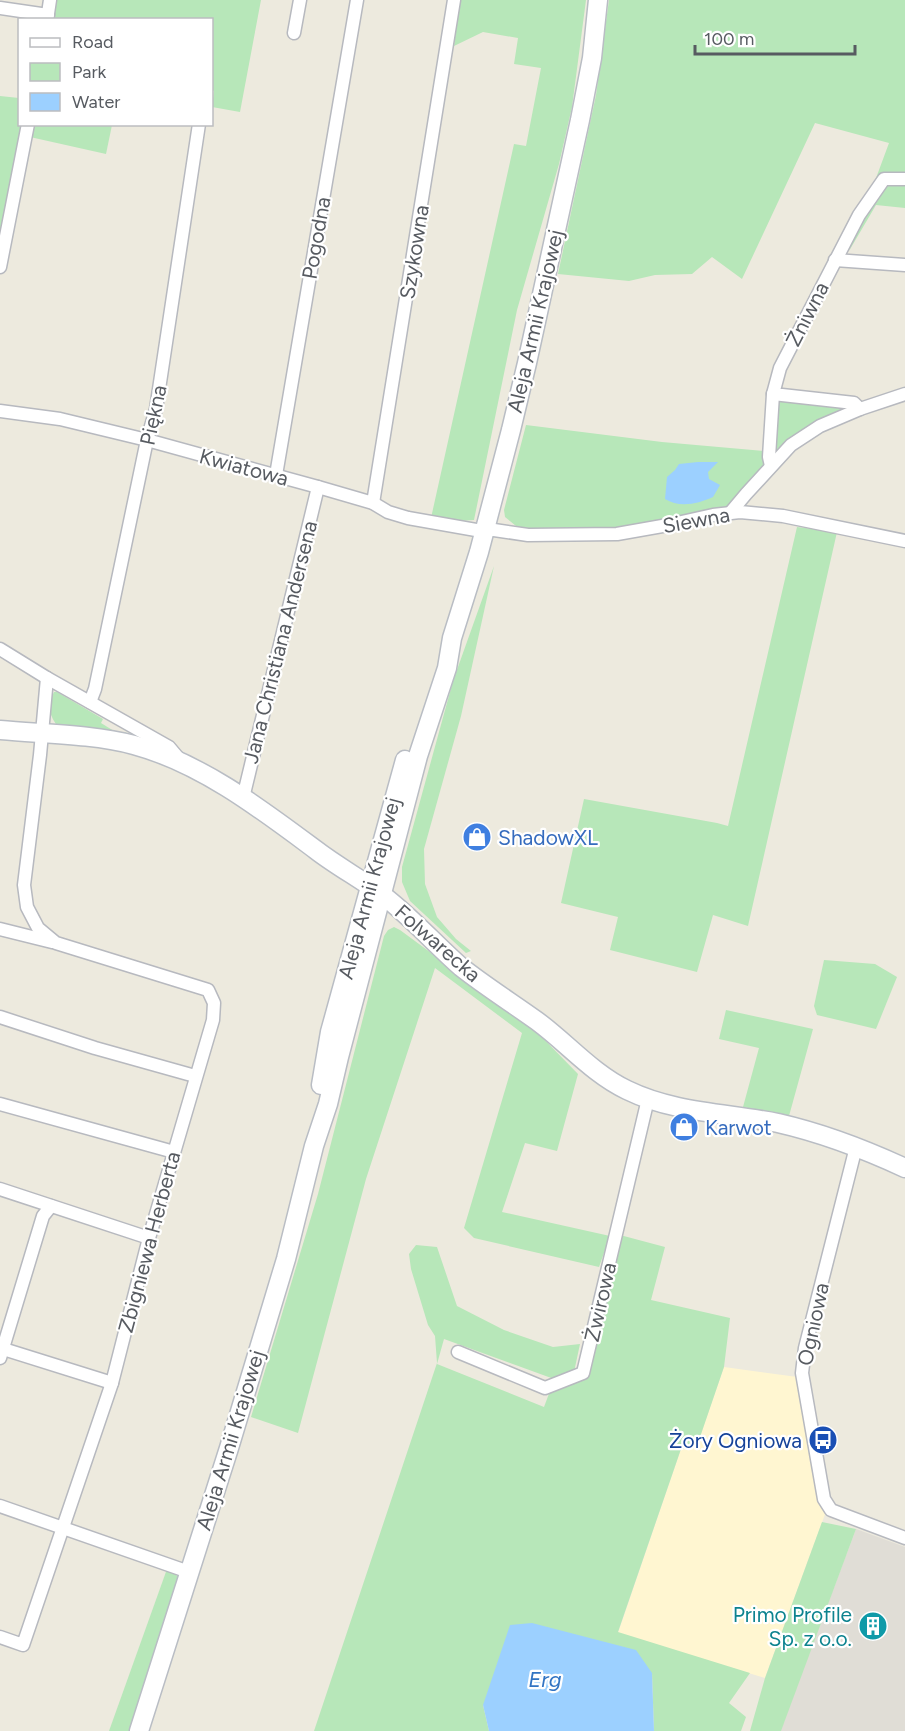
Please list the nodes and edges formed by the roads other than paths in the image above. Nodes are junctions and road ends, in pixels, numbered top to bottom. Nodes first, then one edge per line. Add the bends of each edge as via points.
1 (50, 0) edge
2 (300, 0) edge
3 (357, 0) edge
4 (454, 0) edge
5 (598, 0) edge
6 (0, 8) edge
7 (47, 17) edge
8 (294, 33) dead end
9 (28, 126) edge
10 (199, 126) edge
11 (905, 179) edge
12 (835, 260) junction
13 (905, 265) edge
14 (0, 267) edge
15 (773, 394) junction
16 (905, 394) edge
17 (860, 409) junction
18 (0, 411) edge
19 (147, 440) junction
20 (771, 466) junction
21 (276, 475) junction
22 (318, 487) junction
23 (373, 503) junction
24 (730, 513) junction
25 (485, 530) junction
26 (905, 541) edge
27 (0, 649) edge
28 (47, 678) junction
29 (90, 702) junction
30 (0, 730) edge
31 (42, 734) junction
32 (152, 738) junction
33 (135, 746) junction
34 (183, 763) junction
35 (243, 798) junction
36 (376, 891) junction
37 (0, 929) edge
38 (56, 943) junction
39 (0, 1017) edge
40 (195, 1076) junction
41 (648, 1099) junction
42 (0, 1104) edge
43 (856, 1147) junction
44 (174, 1152) junction
45 (905, 1168) edge
46 (0, 1189) edge
47 (51, 1206) junction
48 (149, 1238) junction
49 (1, 1352) edge
50 (458, 1352) dead end
51 (112, 1383) junction
52 (0, 1506) edge
53 (63, 1529) junction
54 (905, 1538) edge
55 (189, 1572) junction
56 (0, 1638) edge
57 (139, 1731) edge

1 - 7 street
2 - 8 street
3 - 21 street, Pogodna
4 - 23 street, Szykowna
5 - 25 main road, Aleja Armii Krajowej via 580,120 527,363
6 - 7 street
9 - 14 street
10 - 19 street, Piękna via 156,410
11 - 12 street, Żniwna via 884,179
12 - 13 street
12 - 15 street, Żniwna via 780,368
15 - 17 street via 854,403
15 - 20 street, Żniwna via 768,458
16 - 17 street
17 - 20 street via 820,426 791,445
18 - 19 street, Kwiatowa via 60,419
19 - 21 street, Kwiatowa
19 - 29 street, Piękna
20 - 24 street
21 - 22 street, Kwiatowa
22 - 23 street, Kwiatowa
22 - 35 street, Jana Christiana Andersena
23 - 25 street, Kwiatowa via 408,518
24 - 25 street, Siewna via 617,534 528,535
24 - 26 street, Siewna via 783,516
25 - 36 main road, Aleja Armii Krajowej via 452,638 417,720
27 - 28 street, Folwarecka
28 - 29 street, Folwarecka
28 - 31 street, Zbigniewa Herberta
29 - 32 street, Folwarecka
30 - 31 main road
31 - 33 main road
31 - 38 street, Zbigniewa Herberta via 24,885 27,907 38,928
32 - 33 street
32 - 34 street, Folwarecka via 169,747
33 - 34 main road
34 - 35 main road, Folwarecka
35 - 36 main road, Folwarecka
36 - 41 main road, Folwarecka via 476,978 540,1023 601,1074
36 - 55 main road, Aleja Armii Krajowej via 328,1104 286,1258
37 - 38 street, Zbigniewa Herberta
38 - 40 street, Zbigniewa Herberta via 208,990 214,1003 213,1020
39 - 40 street
40 - 44 street, Zbigniewa Herberta
41 - 43 main road, Folwarecka via 777,1123
41 - 50 street, Żwirowa via 583,1373 545,1388
42 - 44 street
43 - 45 main road, Folwarecka
43 - 54 street, Ogniowa via 802,1372 824,1499 831,1510
44 - 48 street, Zbigniewa Herberta
46 - 47 street
47 - 48 street
47 - 49 street via 43,1216
48 - 51 street, Zbigniewa Herberta
49 - 51 street
51 - 53 street, Zbigniewa Herberta
52 - 53 street
53 - 55 street
53 - 56 street, Zbigniewa Herberta via 23,1645
55 - 57 main road, Aleja Armii Krajowej

